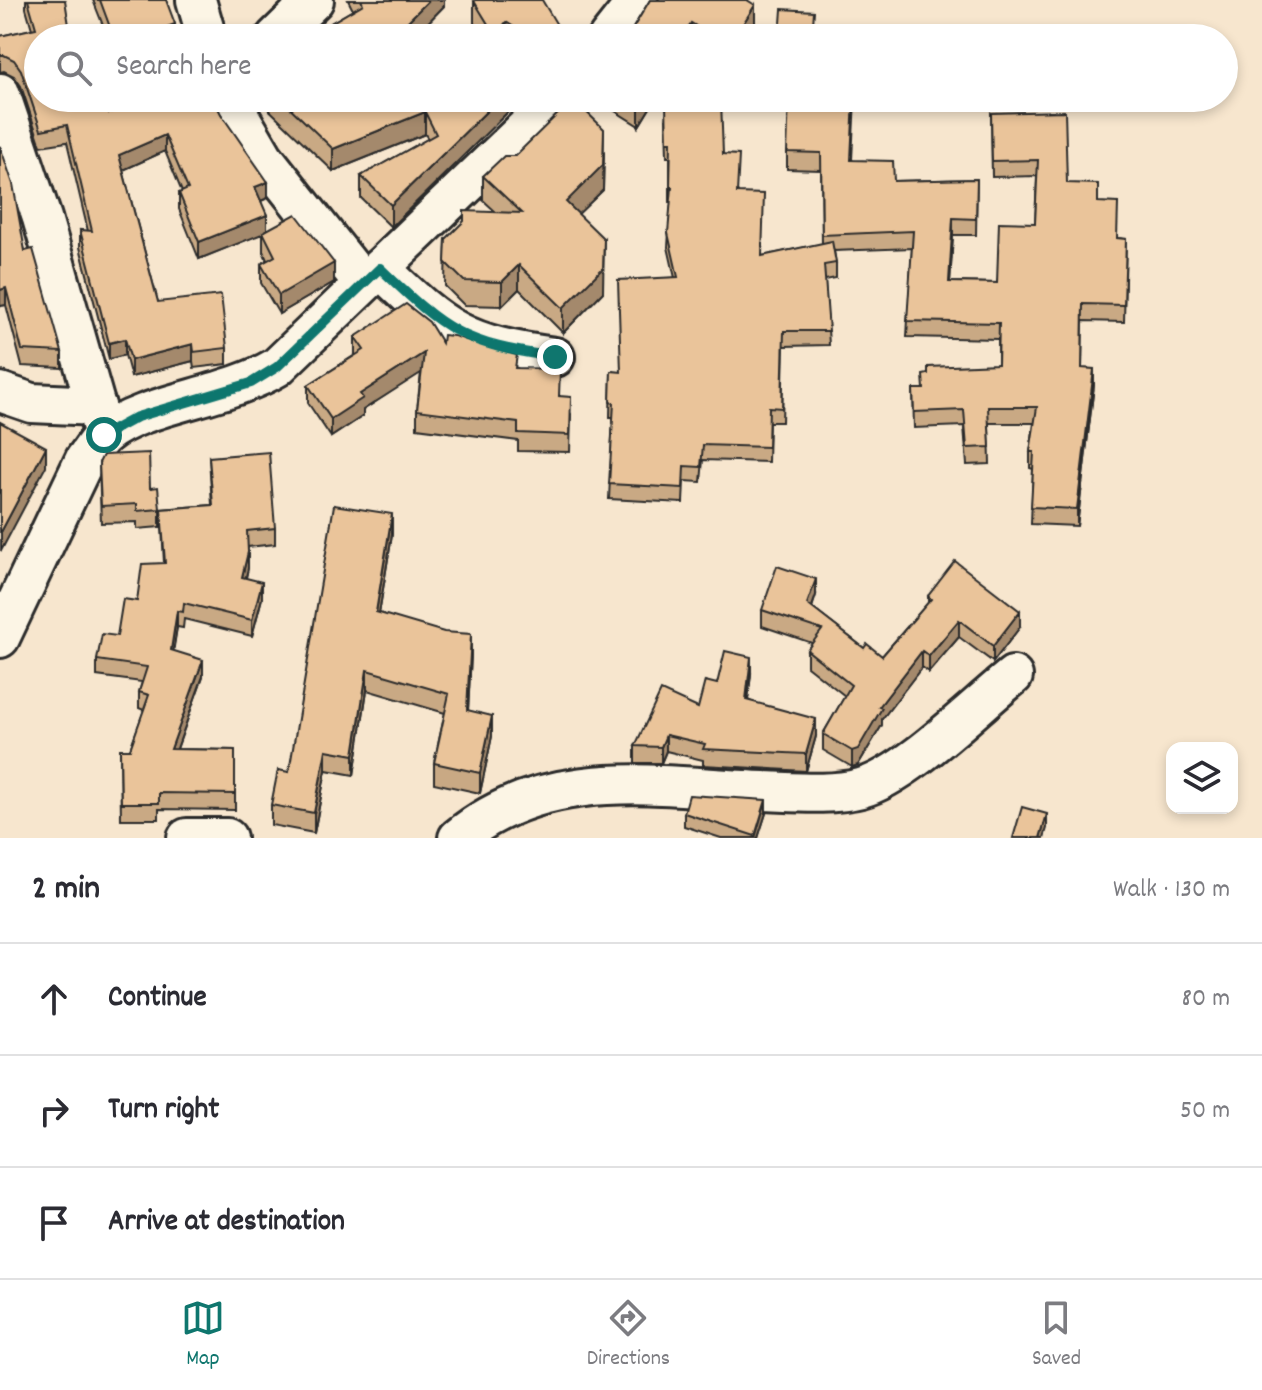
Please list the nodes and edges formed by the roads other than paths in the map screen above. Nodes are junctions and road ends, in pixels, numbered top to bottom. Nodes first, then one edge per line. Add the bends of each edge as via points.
1 (196, 0) edge
2 (314, 0) edge
3 (638, 0) edge
4 (203, 24) edge
5 (289, 24) edge
6 (619, 24) edge
7 (0, 93) edge
8 (237, 112) edge
9 (542, 112) edge
10 (371, 276) junction
11 (555, 357) dead end
12 (0, 392) edge
13 (100, 420) junction
14 (12, 586) edge
15 (0, 638) edge
16 (1013, 676) dead end
17 (187, 838) edge
18 (227, 838) edge
19 (458, 838) edge

1 - 4 street
2 - 5 street
3 - 6 street
7 - 13 street
8 - 10 street via 264,158
9 - 10 street
10 - 11 street via 461,337
10 - 13 street via 277,367 251,383 137,417
12 - 13 street
13 - 14 street via 78,473
14 - 15 street
16 - 19 street via 893,772 863,787 790,792 581,787 520,799
17 - 18 street

